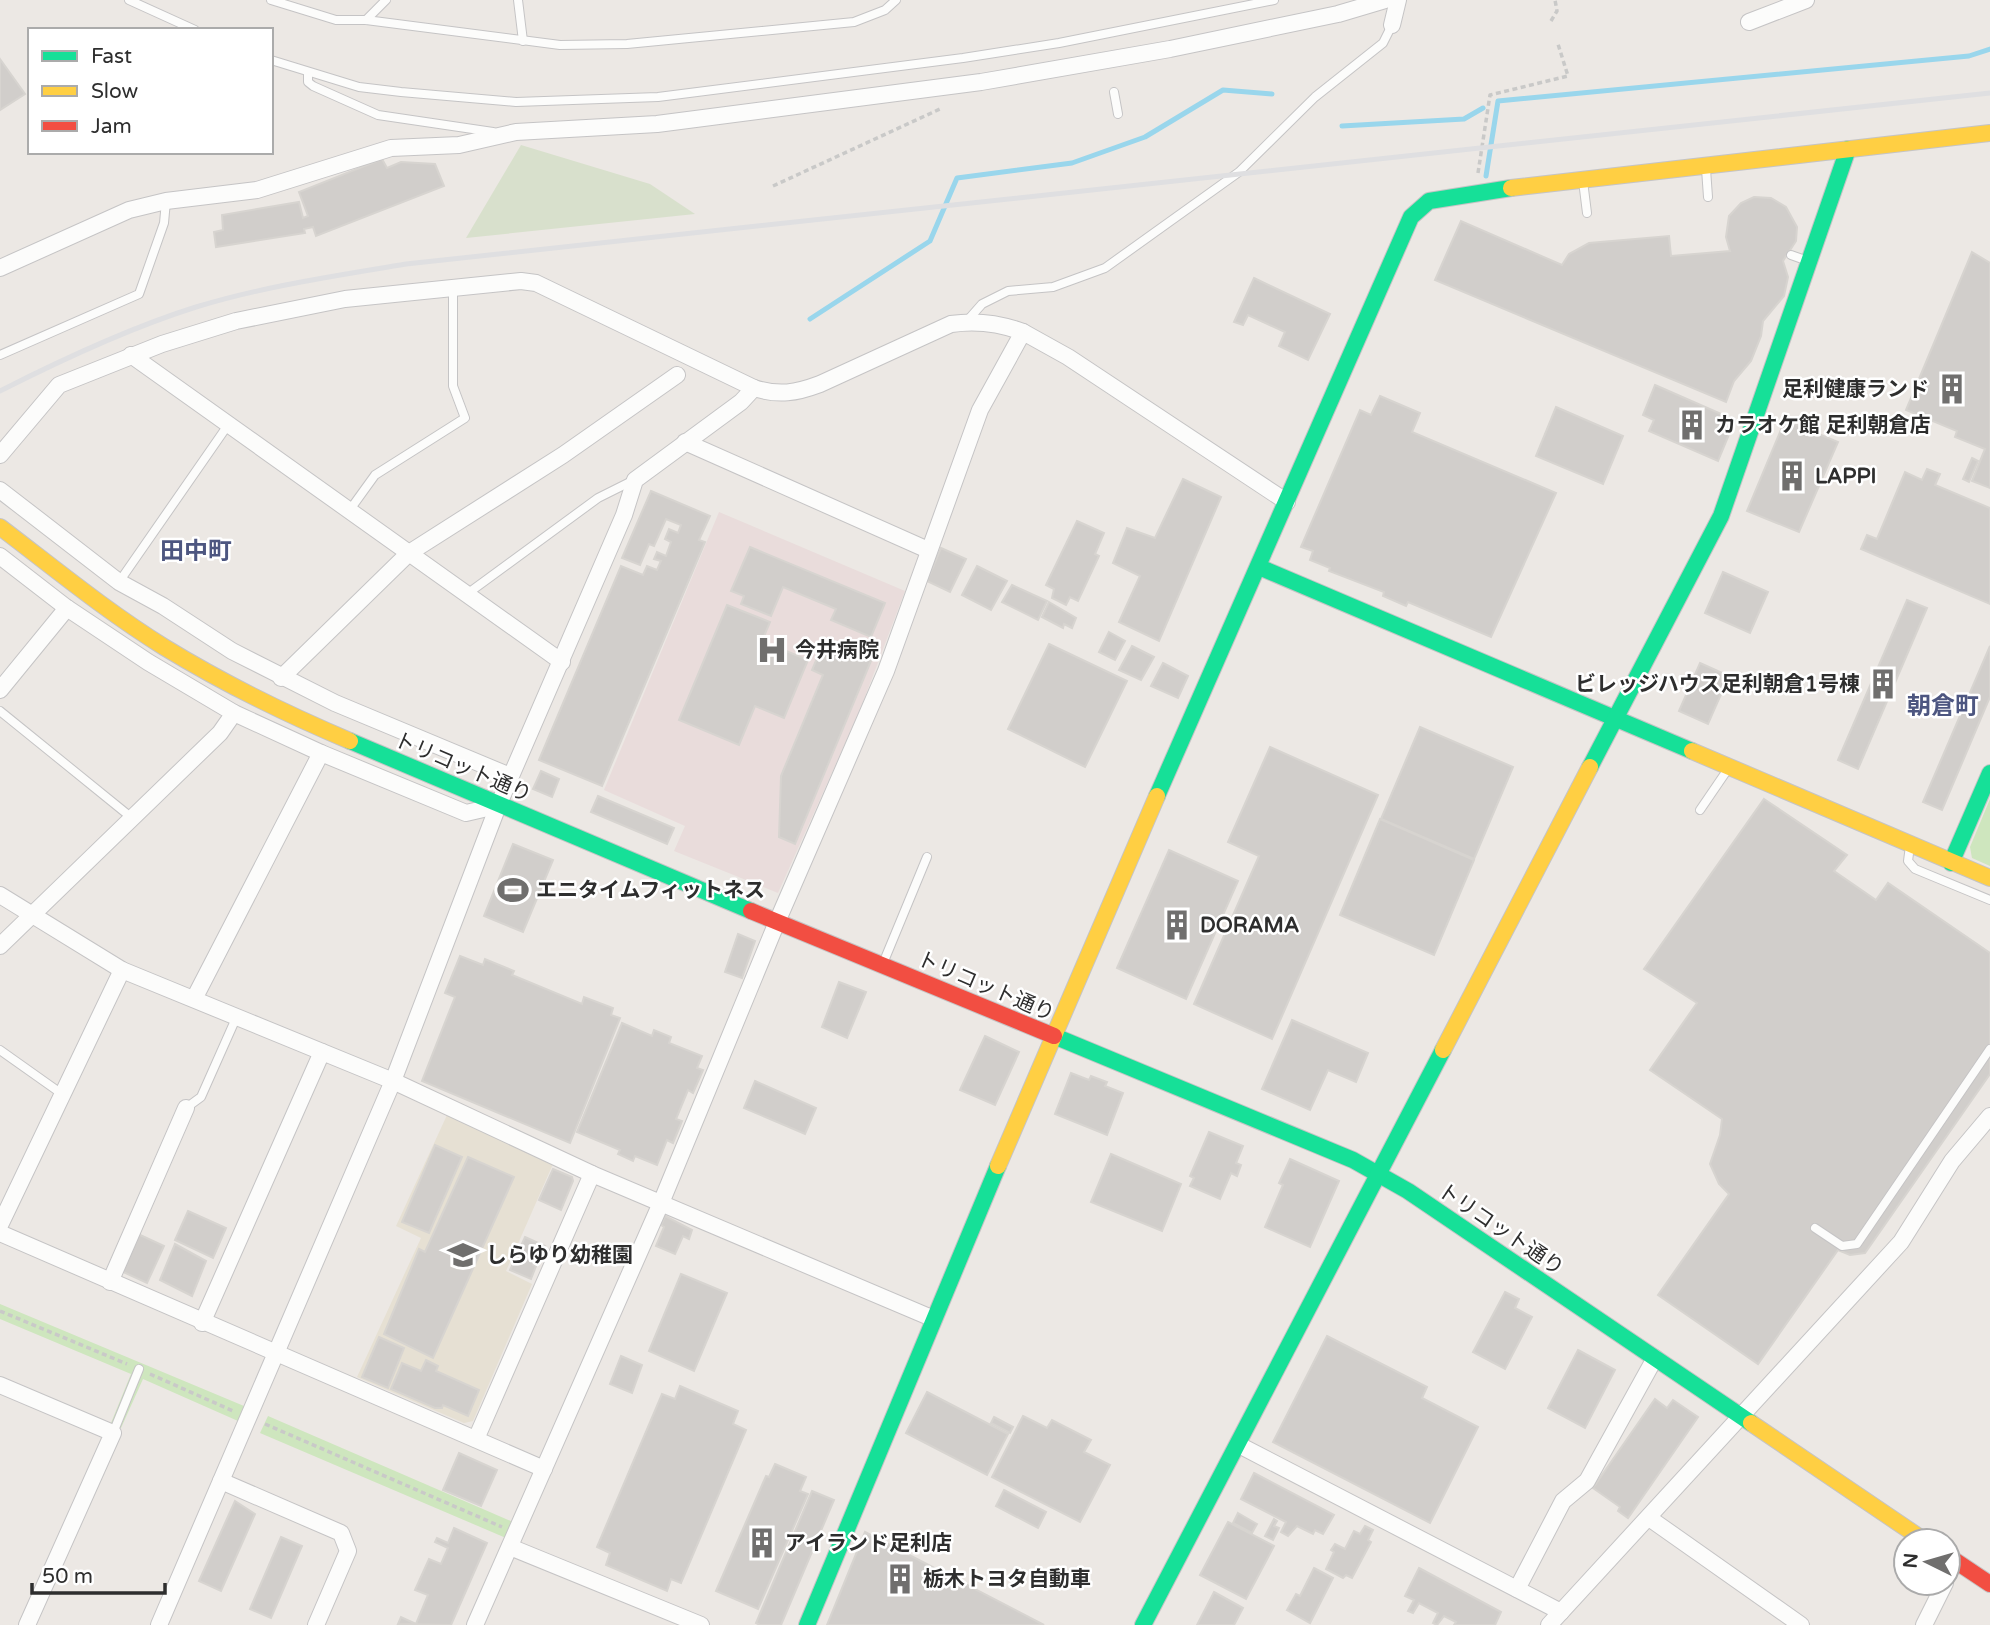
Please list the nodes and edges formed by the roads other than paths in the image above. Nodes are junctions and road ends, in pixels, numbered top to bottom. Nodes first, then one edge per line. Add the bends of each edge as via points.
1 (129, 0) edge
2 (271, 0) edge
3 (386, 0) edge
4 (518, 0) edge
5 (896, 0) edge
6 (1274, 0) edge
7 (1385, 0) edge
8 (1398, 0) edge
9 (1806, 0) edge
10 (366, 20) junction
11 (1749, 22) dead end
12 (1392, 25) joint
13 (191, 28) edge
14 (523, 41) junction
15 (273, 61) edge
16 (308, 72) junction
17 (1114, 92) dead end
18 (1118, 114) dead end
19 (1990, 133) edge
20 (498, 134) junction
21 (1848, 149) junction
22 (1706, 166) junction
23 (1583, 180) junction
24 (1708, 197) dead end
25 (166, 201) junction
26 (1587, 213) dead end
27 (1791, 255) dead end
28 (1809, 261) junction
29 (0, 268) edge
30 (453, 288) junction
31 (967, 321) junction
32 (1023, 332) junction
33 (0, 355) edge
34 (131, 355) junction
35 (677, 375) dead end
36 (754, 388) junction
37 (228, 425) junction
38 (685, 442) junction
39 (0, 455) edge
40 (635, 480) junction
41 (0, 490) edge
42 (1287, 502) junction
43 (349, 511) junction
44 (0, 527) edge
45 (928, 550) junction
46 (409, 553) junction
47 (0, 556) edge
48 (1259, 567) junction
49 (119, 582) junction
50 (467, 594) junction
51 (67, 608) junction
52 (562, 662) junction
53 (281, 678) junction
54 (0, 690) edge
55 (0, 711) edge
56 (234, 713) junction
57 (1616, 719) junction
58 (321, 754) junction
59 (1728, 768) junction
60 (1990, 773) edge
61 (510, 776) junction
62 (498, 806) junction
63 (1700, 810) dead end
64 (132, 818) junction
65 (1910, 846) junction
66 (927, 857) dead end
67 (1951, 863) junction
68 (1990, 878) edge
69 (0, 895) edge
70 (1990, 900) edge
71 (32, 915) junction
72 (777, 922) junction
73 (0, 946) edge
74 (882, 965) junction
75 (122, 970) junction
76 (195, 997) junction
77 (237, 1016) junction
78 (1052, 1036) junction
79 (0, 1049) edge
80 (1990, 1049) edge
81 (322, 1052) junction
82 (393, 1081) junction
83 (62, 1094) junction
84 (187, 1108) joint
85 (1990, 1116) edge
86 (592, 1174) junction
87 (1381, 1175) junction
88 (661, 1203) junction
89 (0, 1225) edge
90 (1815, 1228) dead end
91 (0, 1233) edge
92 (110, 1282) junction
93 (934, 1319) junction
94 (202, 1323) junction
95 (276, 1353) junction
96 (1655, 1358) junction
97 (139, 1369) road end
98 (1, 1387) edge
99 (1739, 1415) junction
100 (113, 1433) junction
101 (476, 1439) junction
102 (1239, 1445) junction
103 (544, 1469) junction
104 (221, 1481) junction
105 (1649, 1518) junction
106 (1904, 1527) edge
107 (510, 1547) junction
108 (1962, 1566) edge
109 (1990, 1584) edge
110 (1517, 1589) junction
111 (1938, 1597) edge
112 (1560, 1612) junction
113 (1780, 1619) edge
114 (27, 1625) edge
115 (159, 1625) edge
116 (316, 1625) edge
117 (475, 1625) edge
118 (701, 1625) edge
119 (807, 1625) edge
120 (1143, 1625) edge
121 (1549, 1625) edge
122 (1801, 1625) edge
123 (1924, 1625) edge

1 - 13 lane
2 - 10 lane via 336,20
3 - 10 lane
4 - 14 lane
5 - 14 lane via 865,19 775,32 627,44
6 - 16 lane via 1059,43 658,97 516,102 359,87
7 - 20 street via 1170,50 981,82 657,124
8 - 12 street
9 - 11 street
10 - 14 lane
12 - 31 lane via 1383,43 1315,97 1239,172 1105,268 1054,288 1008,291 982,304
15 - 16 lane
16 - 20 lane via 313,86 377,115
17 - 18 lane
19 - 21 main road
20 - 25 street via 459,145 391,148 257,190
21 - 22 main road
21 - 28 main road
22 - 23 main road
22 - 24 lane
23 - 26 lane
23 - 42 main road via 1429,201 1412,217
25 - 29 street via 102,220
25 - 33 lane via 164,223 139,294
27 - 28 lane
28 - 57 main road via 1721,516
30 - 34 street via 345,299 236,321
30 - 36 street via 521,281 536,284
30 - 43 lane via 453,386 465,418 375,475
31 - 32 street
31 - 36 street via 929,332 800,391 772,394
32 - 42 street
32 - 45 street via 980,410
34 - 37 street
34 - 39 street via 59,386
35 - 46 street via 563,455
36 - 38 street
37 - 43 street
37 - 49 lane
38 - 40 street
38 - 45 street
40 - 50 lane via 598,498
40 - 52 street
41 - 49 street
42 - 48 main road
43 - 46 street
44 - 62 main road, トリコット通り via 96,601 232,686
45 - 72 street via 886,671
46 - 50 street
46 - 53 street
47 - 51 street
48 - 57 main road
48 - 78 main road
49 - 53 street
50 - 52 street
51 - 54 street
51 - 56 street
52 - 61 street
53 - 61 street
55 - 64 lane
56 - 58 street
56 - 64 street via 220,733
57 - 59 main road
57 - 87 main road
58 - 62 street via 466,813
58 - 76 street
59 - 63 lane
59 - 65 main road
60 - 67 main road
61 - 62 street
62 - 72 main road, トリコット通り
62 - 82 street
64 - 71 street
65 - 67 main road
65 - 70 lane via 1907,857 1915,869
66 - 74 lane
67 - 68 main road
69 - 71 street
71 - 73 street
71 - 75 street
72 - 74 main road, トリコット通り
72 - 88 street
74 - 78 main road, トリコット通り
75 - 76 street
75 - 83 street
76 - 77 street
77 - 81 street
77 - 84 lane via 201,1097
78 - 87 main road, トリコット通り
78 - 93 main road
79 - 83 lane
80 - 90 lane via 1857,1244 1842,1246
81 - 82 street
81 - 94 street
82 - 86 street
82 - 95 street
83 - 89 street
84 - 92 street
85 - 99 street via 1952,1161 1901,1242
86 - 88 street
86 - 101 street
87 - 96 main road, トリコット通り
87 - 102 main road
88 - 93 street
88 - 103 street
91 - 92 street
92 - 94 street
93 - 119 main road
94 - 95 street
95 - 101 street
95 - 104 street
96 - 99 main road, トリコット通り
96 - 110 street via 1587,1481 1563,1502
97 - 100 lane
98 - 100 street
99 - 105 street
99 - 106 main road, トリコット通り
100 - 114 street
101 - 103 street
102 - 110 street
102 - 120 main road
103 - 107 street
104 - 115 street
104 - 116 street via 341,1533 348,1551
105 - 112 street
105 - 113 street
107 - 117 street
107 - 118 street
108 - 109 main road
110 - 112 street
111 - 123 street
112 - 121 street
113 - 122 street

